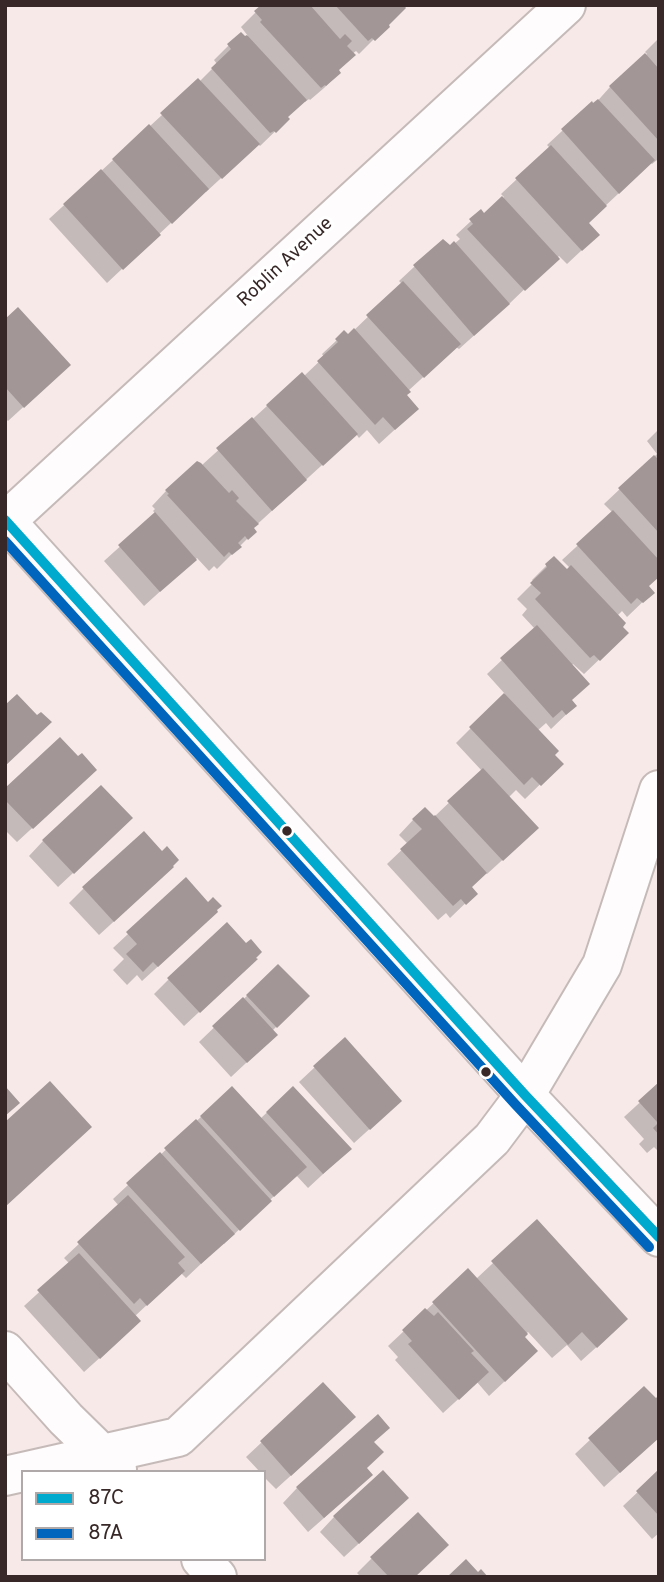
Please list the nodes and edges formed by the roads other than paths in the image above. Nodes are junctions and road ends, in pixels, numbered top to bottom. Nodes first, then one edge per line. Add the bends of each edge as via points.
1 (566, 5) edge
2 (6, 521) edge
3 (659, 790) edge
4 (525, 1095) junction
5 (659, 1237) edge
6 (5, 1351) edge
7 (111, 1463) edge
8 (54, 1470) edge
9 (203, 1561) edge
10 (217, 1577) edge

1 - 2 street, Roblin Avenue
2 - 4 street
3 - 4 street via 602,965
4 - 5 street
4 - 7 street via 492,1139 178,1437
6 - 7 street
7 - 8 street
9 - 10 street

